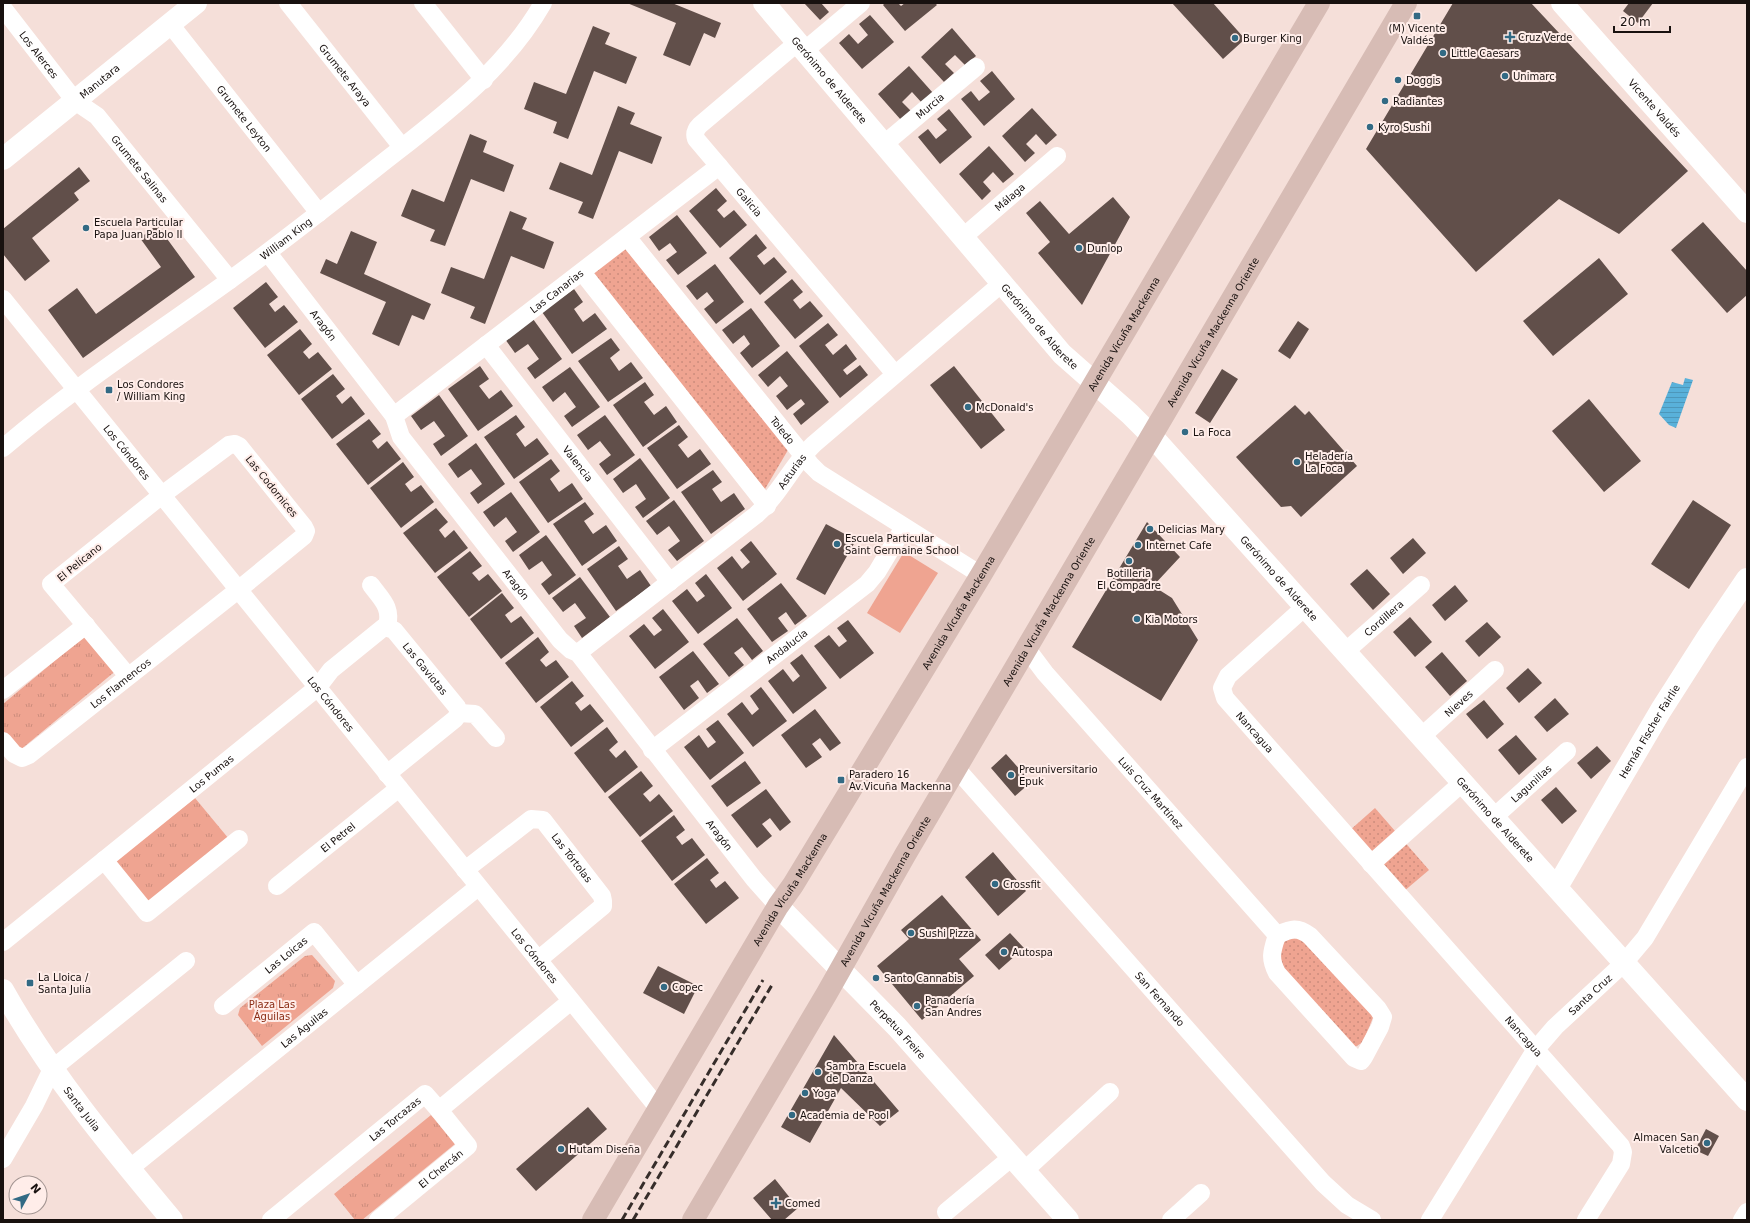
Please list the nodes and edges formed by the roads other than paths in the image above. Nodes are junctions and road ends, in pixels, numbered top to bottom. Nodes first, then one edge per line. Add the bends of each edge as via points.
1 (196, 3) edge
2 (288, 3) edge
3 (423, 3) edge
4 (543, 3) edge
5 (764, 3) edge
6 (861, 3) edge
7 (1319, 3) edge
8 (1406, 3) edge
9 (1562, 3) edge
10 (6, 7) edge
11 (170, 24) junction
12 (800, 47) junction
13 (976, 67) dead end
14 (484, 80) junction
15 (74, 101) junction
16 (883, 145) junction
17 (402, 147) junction
18 (1057, 156) dead end
19 (3, 159) edge
20 (719, 166) junction
21 (319, 212) junction
22 (1747, 212) edge
23 (627, 237) junction
24 (962, 238) junction
25 (268, 252) junction
26 (582, 272) junction
27 (230, 280) junction
28 (1002, 284) junction
29 (3, 299) edge
30 (486, 345) junction
31 (895, 374) junction
32 (1093, 383) junction
33 (76, 389) junction
34 (394, 416) junction
35 (1151, 435) junction
36 (3, 448) edge
37 (803, 454) junction
38 (162, 495) junction
39 (766, 506) junction
40 (904, 527) junction
41 (981, 575) junction
42 (1747, 578) edge
43 (670, 582) junction
44 (371, 585) dead end
45 (1421, 585) dead end
46 (238, 590) junction
47 (1306, 606) junction
48 (86, 625) junction
49 (388, 627) junction
50 (1027, 649) junction
51 (1346, 652) junction
52 (578, 653) junction
53 (1495, 670) dead end
54 (128, 676) junction
55 (318, 687) junction
56 (3, 690) edge
57 (458, 713) junction
58 (1422, 736) junction
59 (496, 738) dead end
60 (3, 741) edge
61 (652, 750) junction
62 (1567, 751) dead end
63 (1747, 767) edge
64 (956, 768) junction
65 (388, 774) junction
66 (1463, 782) junction
67 (399, 788) junction
68 (1494, 817) junction
69 (239, 839) dead end
70 (104, 860) junction
71 (1371, 864) junction
72 (465, 870) junction
73 (277, 886) dead end
74 (478, 887) junction
75 (1557, 887) junction
76 (778, 906) junction
77 (1276, 935) junction
78 (3, 942) edge
79 (538, 960) junction
80 (186, 961) dead end
81 (1624, 963) junction
82 (841, 969) junction
83 (357, 985) junction
84 (3, 990) edge
85 (570, 1001) junction
86 (222, 1006) dead end
87 (1536, 1049) junction
88 (52, 1069) junction
89 (1745, 1090) edge
90 (1110, 1092) dead end
91 (659, 1109) junction
92 (439, 1110) junction
93 (3, 1159) edge
94 (1018, 1164) junction
95 (130, 1169) junction
96 (1201, 1192) dead end
97 (946, 1212) dead end
98 (1747, 1212) edge
99 (172, 1220) edge
100 (271, 1220) edge
101 (378, 1220) edge
102 (593, 1220) edge
103 (694, 1220) edge
104 (1068, 1220) edge
105 (1171, 1220) edge
106 (1372, 1220) edge
107 (1430, 1220) edge
108 (1586, 1220) edge
109 (1742, 1220) edge

1 - 11 main road, Manutara
2 - 17 street, Grumete Araya
3 - 14 street
4 - 14 street, William King via 518,41
5 - 12 main road, Gerónimo de Alderete
6 - 12 street
7 - 32 main road, Avenida Vicuña Mackenna
8 - 35 main road, Avenida Vicuña Mackenna Oriente
9 - 22 main road, Vicente Valdés
10 - 15 street, Los Alerces
11 - 15 main road, Manutara
11 - 21 street, Grumete Leyton
12 - 16 main road, Gerónimo de Alderete
12 - 20 street, Galicia via 697,128 696,139
13 - 16 street, Murcia
14 - 17 street, William King
15 - 19 main road, Manutara
15 - 27 street, Grumete Salinas via 97,116
16 - 24 main road, Gerónimo de Alderete
17 - 21 street, William King
18 - 24 street, Málaga
20 - 23 street, Las Canarias
20 - 31 street, Galicia
21 - 25 street, William King
23 - 26 street, Las Canarias
23 - 37 street, Toledo
24 - 28 main road, Gerónimo de Alderete
25 - 27 street, William King
25 - 34 street, Aragón
26 - 30 street, Las Canarias
26 - 39 street
27 - 33 street, William King
28 - 31 street, Asturias
28 - 32 main road, Gerónimo de Alderete via 1062,354
29 - 33 street, Los Cóndores
30 - 34 street, Las Canarias
30 - 43 street, Valencia
31 - 37 street, Asturias
32 - 35 main road, Gerónimo de Alderete
32 - 41 main road, Avenida Vicuña Mackenna
33 - 36 street, William King
33 - 38 street, Los Cóndores
34 - 52 street, Aragón via 398,431 411,449 560,640
35 - 47 main road, Gerónimo de Alderete
35 - 50 main road, Avenida Vicuña Mackenna Oriente
37 - 39 street, Asturias
37 - 40 street, Toledo via 827,479
38 - 46 street, Los Cóndores
38 - 46 street, Las Codornices via 229,445 239,446 259,470 306,531 304,536
38 - 48 street, El Pelícano via 51,584
39 - 43 street, Asturias
40 - 41 street, Toledo
40 - 61 street, Andalucía via 867,584
41 - 76 main road, Avenida Vicuña Mackenna
42 - 75 main road, Hernán Fischer Fairlie via 1665,704
43 - 52 street, Asturias
44 - 49 street via 388,610
45 - 51 street, Cordillera
46 - 54 street, Los Flamencos
46 - 55 street, Los Cóndores
47 - 51 main road, Gerónimo de Alderete
47 - 71 street, Nancagua via 1228,676 1223,684 1223,694 1228,703
48 - 54 street, El Pelícano
48 - 56 street
49 - 55 street via 381,628 331,670
49 - 57 street, Las Gaviotas via 394,630 457,707
50 - 64 main road, Avenida Vicuña Mackenna Oriente
50 - 77 street, Luis Cruz Martínez
51 - 58 main road, Gerónimo de Alderete
52 - 61 street, Aragón
53 - 58 street, Nieves
54 - 60 street, Los Flamencos via 29,755 22,758 14,754
55 - 65 street, Los Cóndores
55 - 70 street, Los Pumas
57 - 59 street via 474,714
57 - 65 street via 455,719
58 - 66 main road, Gerónimo de Alderete
61 - 76 street, Aragón
62 - 68 street, Lagunillas
63 - 81 street, Santa Cruz via 1652,927
64 - 82 main road, Avenida Vicuña Mackenna Oriente
64 - 106 street, San Fernando via 1323,1183 1347,1205
65 - 67 street, Los Cóndores
66 - 68 main road, Gerónimo de Alderete
66 - 71 street
67 - 72 street, Los Cóndores
67 - 73 street, El Petrel
68 - 75 main road, Gerónimo de Alderete
69 - 70 street via 147,913
70 - 78 street, Los Pumas
71 - 87 street, Nancagua
72 - 74 street, Los Cóndores
72 - 79 street, Las Tórtolas via 531,820 543,820 604,901 603,906
74 - 79 street, Los Cóndores
74 - 83 street, Las Águilas
75 - 81 main road, Gerónimo de Alderete
76 - 82 main road, Perpetua Freire
76 - 91 main road, Avenida Vicuña Mackenna
77 - 77 street via 1272,954 1276,973 1354,1058 1361,1061 1380,1027 1383,1017 1378,1009 1302,930 1290,929
79 - 85 street, Los Cóndores
80 - 88 street
81 - 87 street, Santa Cruz via 1555,1027
81 - 89 main road, Gerónimo de Alderete
82 - 94 main road, Perpetua Freire via 897,1027
82 - 103 main road, Avenida Vicuña Mackenna Oriente
83 - 86 street, Las Loicas via 314,932
83 - 95 street, Las Águilas
84 - 88 main road, Santa Julia
85 - 91 street, Los Cóndores
85 - 92 street
87 - 107 street, Santa Cruz
87 - 108 street, Nancagua via 1617,1140 1623,1152 1620,1164
88 - 93 street
88 - 95 main road, Santa Julia
90 - 94 street
91 - 102 main road, Avenida Vicuña Mackenna
92 - 100 street, Las Torcazas via 425,1094
92 - 101 street, El Chercán via 468,1146
94 - 97 street
94 - 104 main road, Perpetua Freire
95 - 99 main road, Santa Julia
96 - 105 street
98 - 109 street

